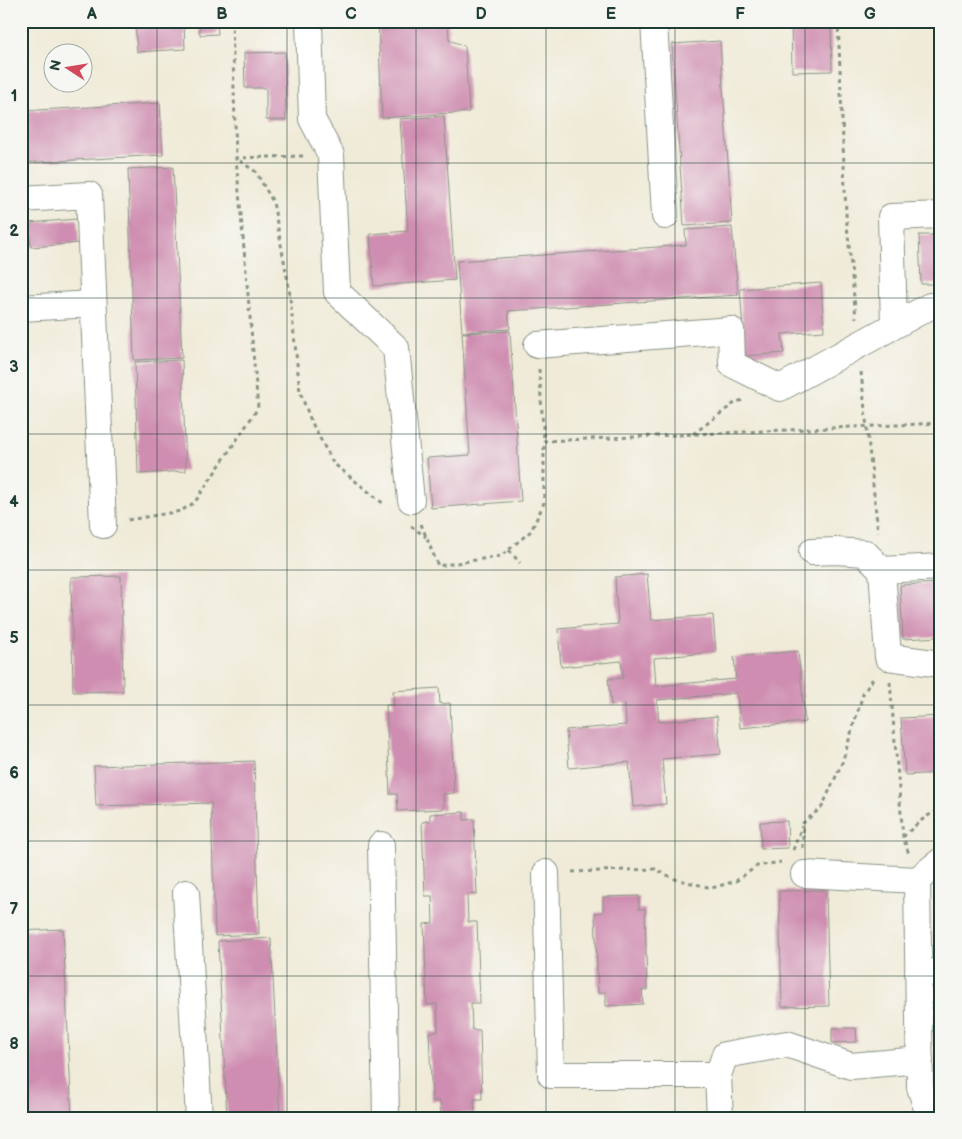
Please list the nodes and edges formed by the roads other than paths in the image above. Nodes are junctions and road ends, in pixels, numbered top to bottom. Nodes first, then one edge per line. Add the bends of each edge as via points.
1 (309, 21) edge
2 (654, 21) edge
3 (21, 199) edge
4 (941, 215) edge
5 (665, 216) dead end
6 (93, 304) junction
7 (941, 306) edge
8 (21, 308) edge
9 (894, 325) junction
10 (537, 345) road end
11 (402, 510) road end
12 (103, 525) road end
13 (812, 552) dead end
14 (941, 567) edge
15 (882, 570) junction
16 (941, 664) edge
17 (381, 845) dead end
18 (941, 861) edge
19 (796, 867) road end
20 (546, 873) road end
21 (917, 880) junction
22 (186, 893) dead end
23 (929, 972) edge
24 (920, 1060) junction
25 (718, 1075) junction
26 (199, 1118) edge
27 (386, 1118) edge
28 (720, 1118) edge
29 (930, 1118) edge

1 - 11 lane via 312,118 331,155 337,292 396,348
2 - 5 lane
3 - 6 lane via 89,195
4 - 9 lane via 891,217
6 - 8 lane
6 - 12 lane
7 - 9 lane via 930,306
9 - 10 lane via 780,388 732,364 731,330
13 - 15 lane via 865,553
14 - 15 lane
15 - 16 lane via 888,657
17 - 27 lane
18 - 21 lane
19 - 21 lane
20 - 25 lane via 551,1075
21 - 23 lane
22 - 26 lane
23 - 24 lane
24 - 25 lane via 851,1066 787,1044 725,1055
24 - 29 lane via 920,1088
25 - 28 lane

